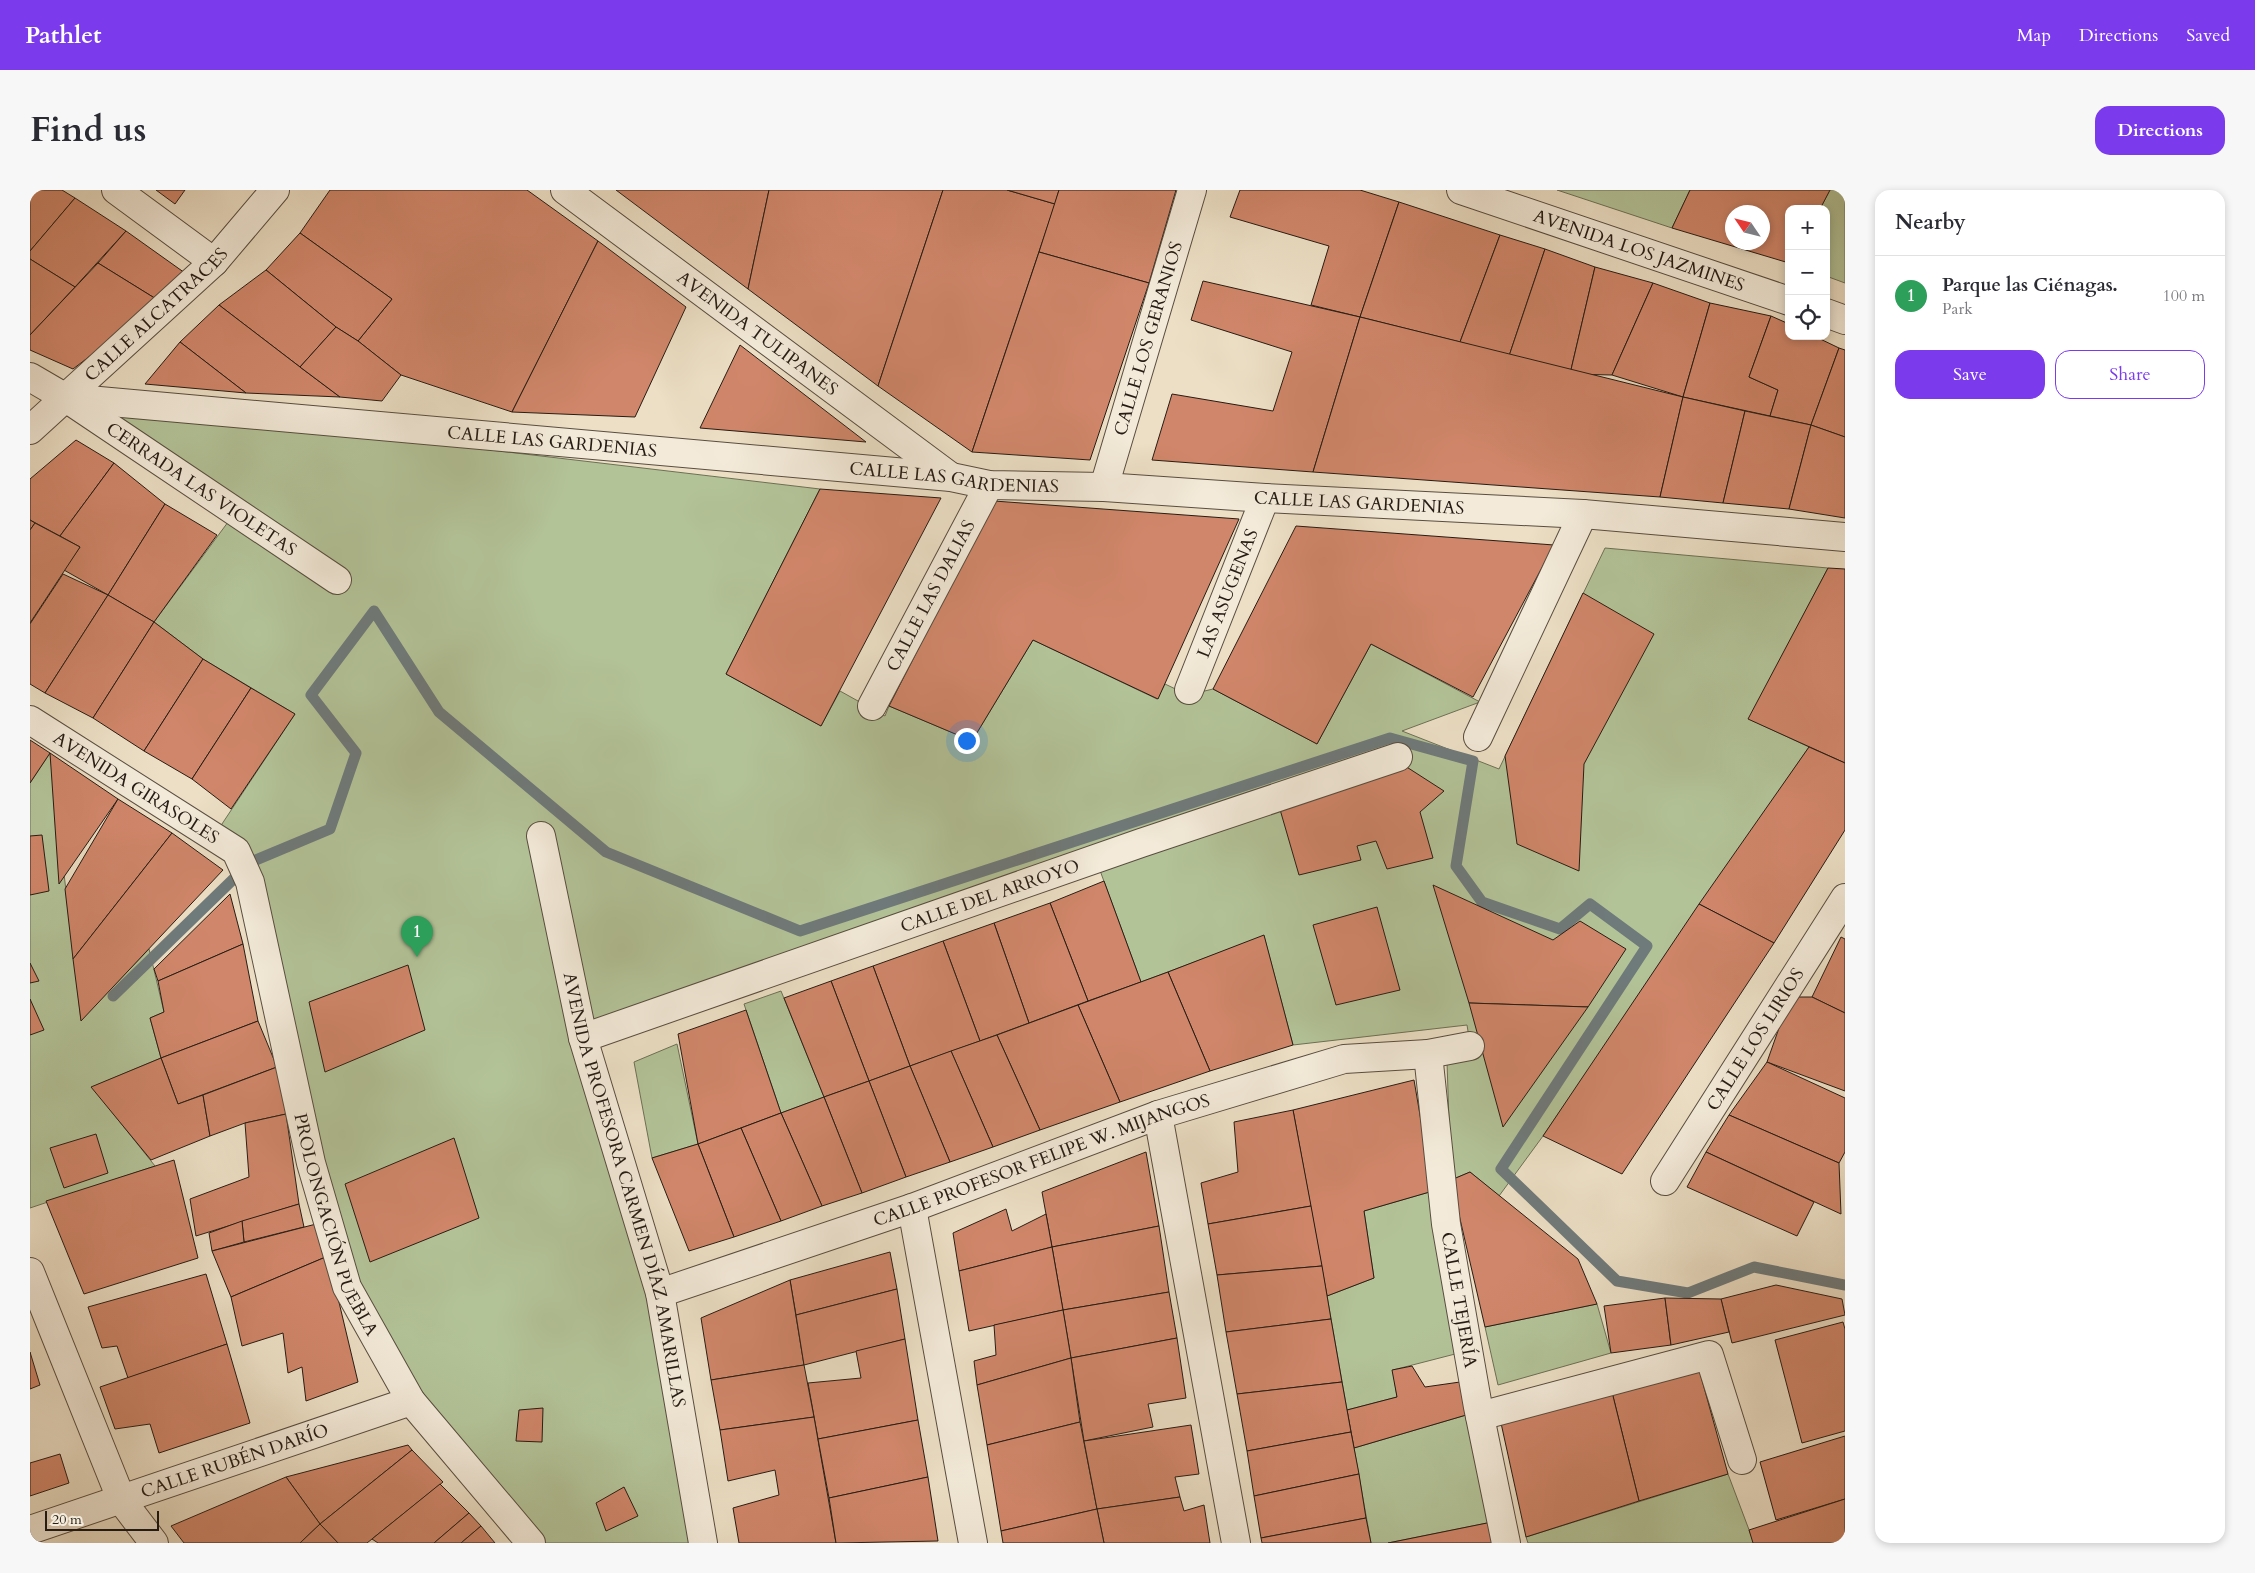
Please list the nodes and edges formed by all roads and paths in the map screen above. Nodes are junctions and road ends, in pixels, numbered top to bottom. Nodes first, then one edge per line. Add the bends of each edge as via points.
1 (116, 190) edge
2 (275, 190) edge
3 (565, 190) edge
4 (1192, 190) edge
5 (1461, 190) edge
6 (214, 262) junction
7 (1785, 300) edge
8 (1830, 315) edge
9 (1845, 320) edge
10 (30, 377) edge
11 (66, 398) junction
12 (30, 430) edge
13 (950, 477) junction
14 (989, 485) junction
15 (1104, 487) junction
16 (1265, 498) junction
17 (1583, 514) junction
18 (1845, 537) edge
19 (338, 580) dead end
20 (1189, 690) dead end
21 (872, 706) dead end
22 (30, 720) edge
23 (1478, 737) dead end
24 (1398, 757) dead end
25 (541, 836) dead end
26 (246, 870) joint
27 (1845, 898) edge
28 (583, 1038) junction
29 (1470, 1046) dead end
30 (1428, 1054) junction
31 (1158, 1115) junction
32 (1665, 1181) dead end
33 (912, 1208) junction
34 (30, 1272) edge
35 (660, 1293) junction
36 (411, 1402) junction
37 (1480, 1416) junction
38 (1742, 1460) dead end
39 (122, 1501) junction
40 (30, 1530) edge
41 (154, 1543) edge
42 (531, 1543) edge
43 (703, 1543) edge
44 (973, 1543) edge
45 (1236, 1543) edge
46 (1506, 1543) edge

1 - 6 street
2 - 6 street, CALLE ALCATRACES
3 - 13 street, AVENIDA TULIPANES
4 - 15 street, CALLE LOS GERANIOS
5 - 7 street, AVENIDA LOS JAZMINES
6 - 11 street, CALLE ALCATRACES
8 - 9 street
10 - 11 street, CERRADA LAS VIOLETAS
11 - 12 street, CALLE ALCATRACES
11 - 13 street, CALLE LAS GARDENIAS
11 - 19 street, CERRADA LAS VIOLETAS
13 - 14 street, CALLE LAS GARDENIAS
14 - 15 street, CALLE LAS GARDENIAS
14 - 21 street, CALLE LAS DALIAS
15 - 16 street, CALLE LAS GARDENIAS
16 - 17 street, CALLE LAS GARDENIAS
16 - 20 street, LAS ASUGENAS
17 - 18 street, CALLE LAS GARDENIAS
17 - 23 street
22 - 26 street, AVENIDA GIRASOLES via 236,851
24 - 28 street, CALLE DEL ARROYO
25 - 28 street, AVENIDA PROFESORA CARMEN DÍAZ AMARILLAS
26 - 36 street, PROLONGACIÓN PUEBLA via 311,1163 347,1286
27 - 32 street, CALLE LOS LIRIOS
28 - 35 street, AVENIDA PROFESORA CARMEN DÍAZ AMARILLAS
29 - 30 street, CALLE PROFESOR FELIPE W. MIJANGOS
30 - 31 street, CALLE PROFESOR FELIPE W. MIJANGOS via 1344,1059
30 - 37 street, CALLE TEJERÍA via 1446,1224
31 - 33 street, CALLE PROFESOR FELIPE W. MIJANGOS
31 - 45 street
33 - 35 street, CALLE PROFESOR FELIPE W. MIJANGOS
33 - 44 street
34 - 39 street
35 - 43 street, AVENIDA PROFESORA CARMEN DÍAZ AMARILLAS
36 - 39 street, CALLE RUBÉN DARÍO
36 - 42 street, PROLONGACIÓN PUEBLA
37 - 38 street via 1708,1355
37 - 46 street, CALLE TEJERÍA
39 - 40 street, CALLE RUBÉN DARÍO
39 - 41 street

